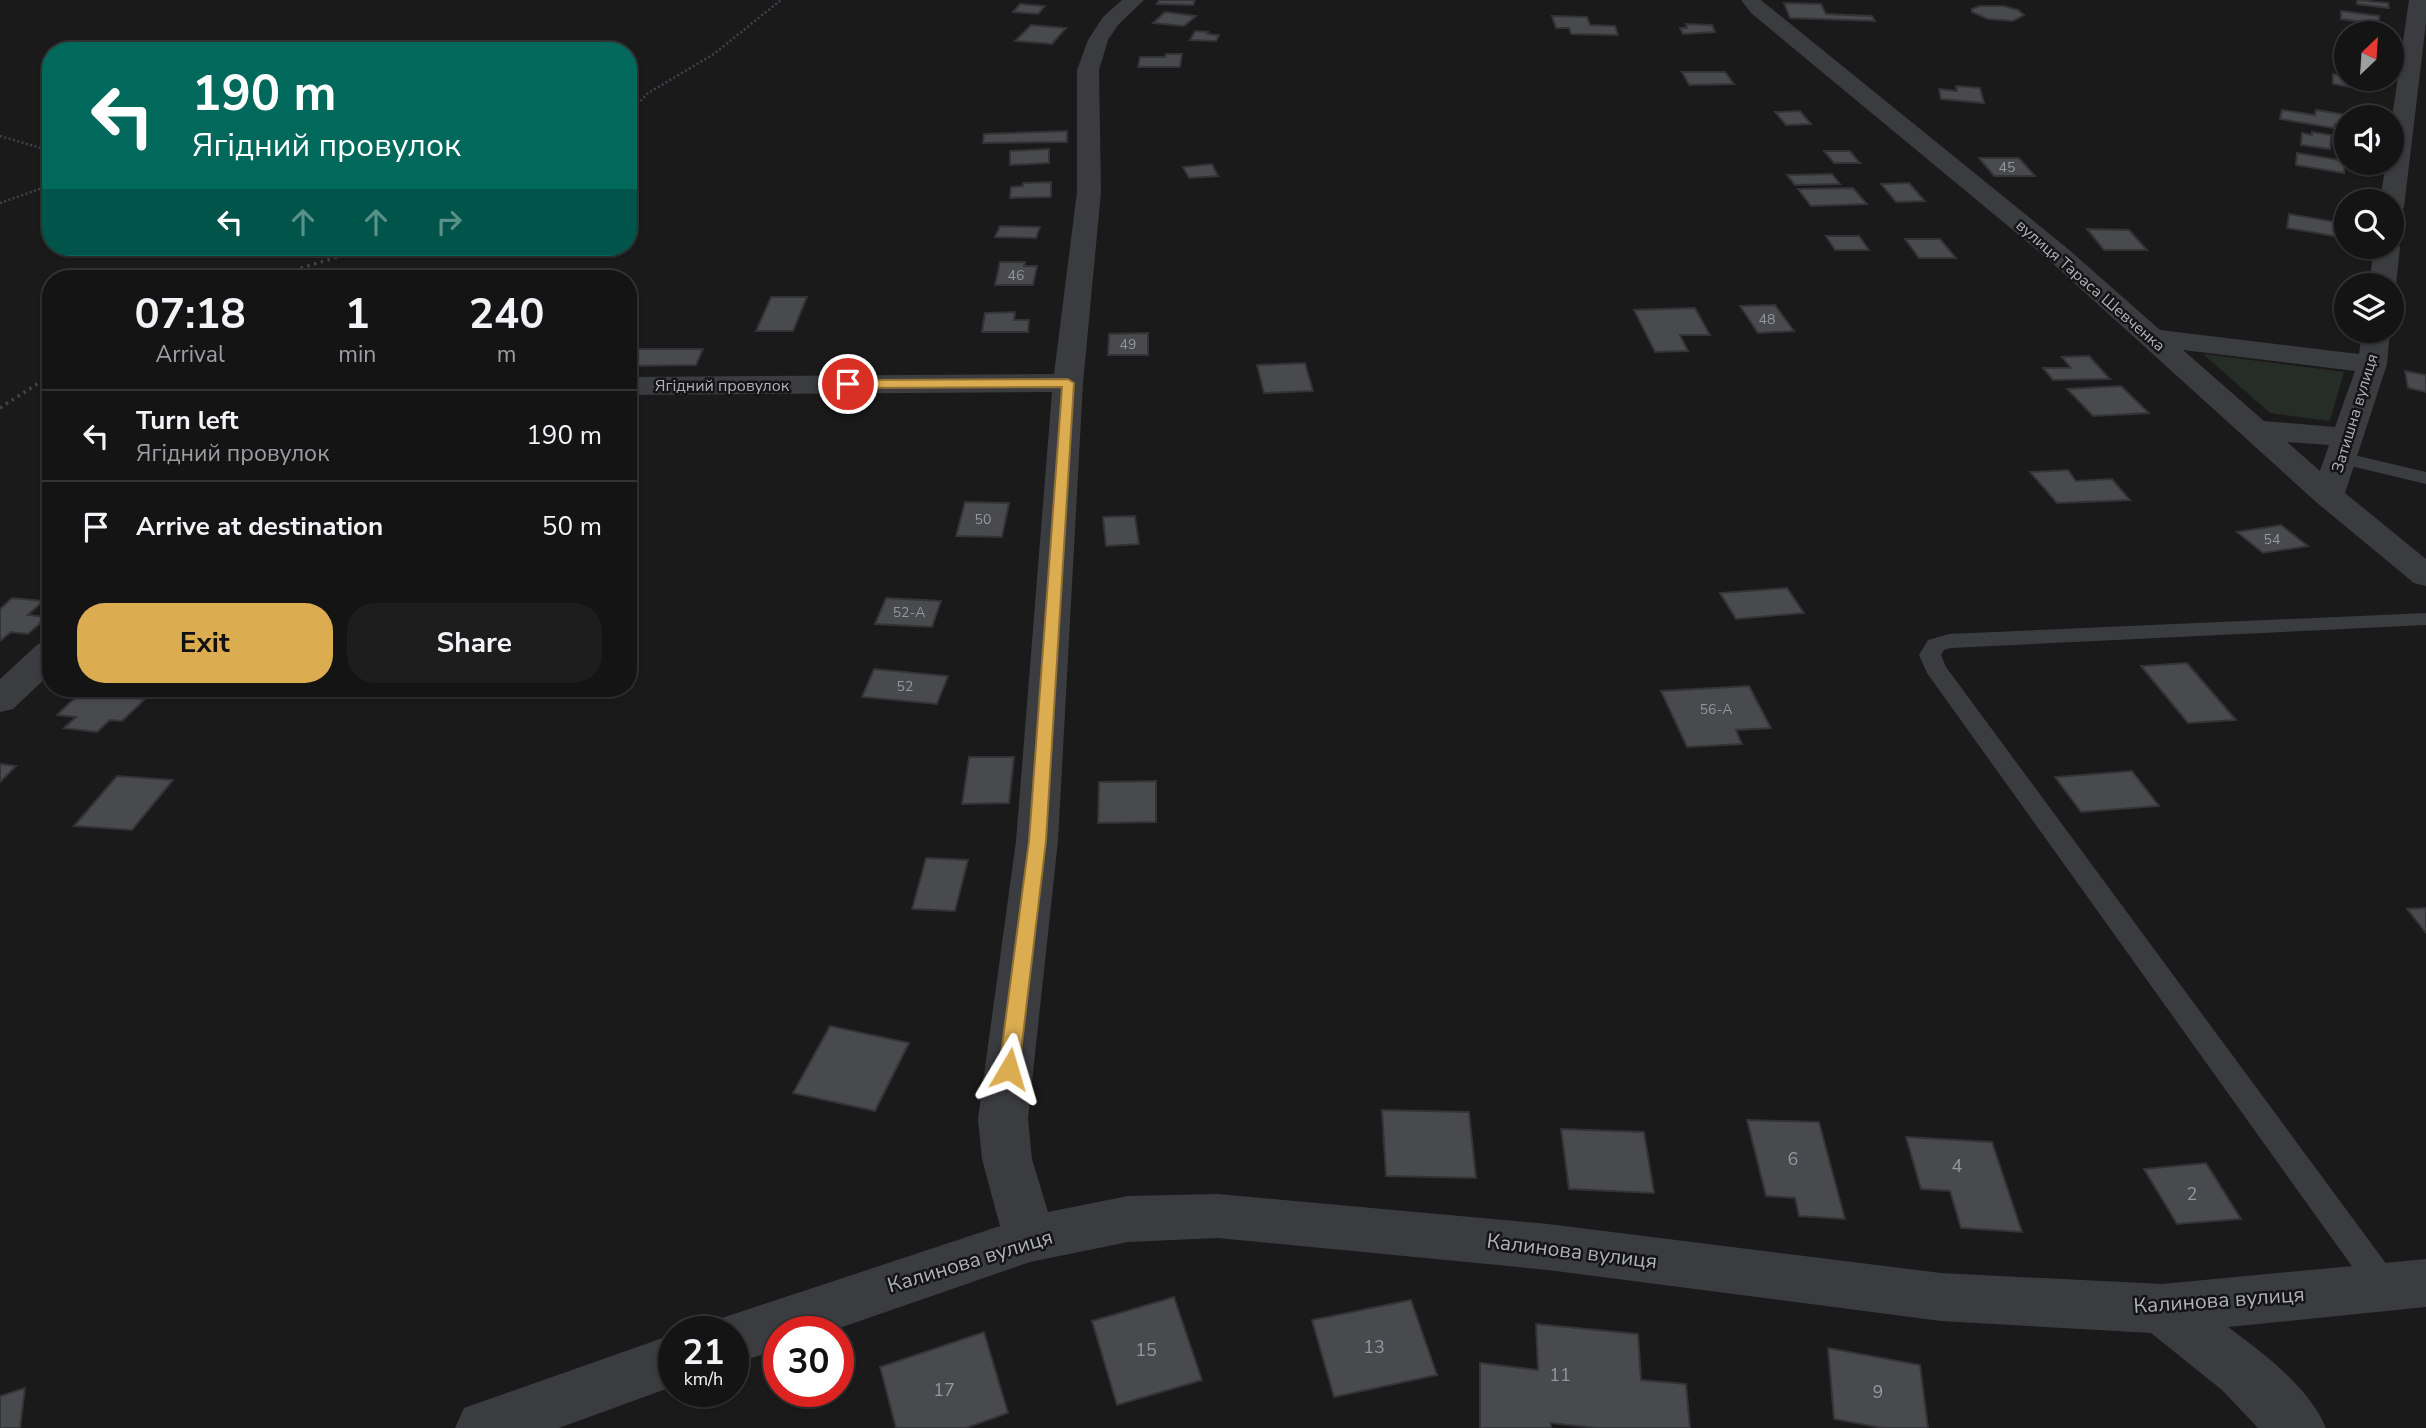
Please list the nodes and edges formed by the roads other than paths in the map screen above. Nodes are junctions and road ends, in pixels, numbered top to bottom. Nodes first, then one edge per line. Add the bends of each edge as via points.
1 (1134, 0) edge
2 (1751, 0) edge
3 (2419, 0) edge
4 (2394, 189) edge
5 (2154, 338) junction
6 (2375, 343) edge
7 (2372, 364) junction
8 (1068, 383) junction
9 (637, 386) edge
10 (2257, 430) junction
11 (2344, 448) junction
12 (2426, 478) edge
13 (2328, 495) junction
14 (2426, 576) edge
15 (2426, 619) edge
16 (42, 660) edge
17 (0, 700) edge
18 (1030, 1239) junction
19 (2405, 1285) edge
20 (2162, 1309) junction
21 (749, 1334) edge
22 (658, 1366) edge
23 (484, 1428) edge
24 (2297, 1428) edge

1 - 8 street via 1110,21 1090,56 1089,192
2 - 5 street, вулиця Тараса Шевченка
3 - 4 street
5 - 7 street
5 - 10 street, вулиця Тараса Шевченка
6 - 7 street, Затишна вулиця
7 - 11 street, Затишна вулиця
8 - 9 street, Ягідний провулок
8 - 18 street via 1037,841 1003,1119 1007,1159
10 - 11 street
10 - 13 street, вулиця Тараса Шевченка
11 - 12 lane
11 - 13 street, Затишна вулиця
13 - 14 street, вулиця Тараса Шевченка
15 - 19 lane via 1949,641 1936,645 1930,655 1935,668
16 - 17 street
18 - 20 street, Калинова вулиця via 1128,1219 1218,1216 1548,1247 1941,1297
18 - 21 street, Калинова вулиця
19 - 20 street, Калинова вулиця
20 - 24 street via 2242,1371
22 - 23 street

